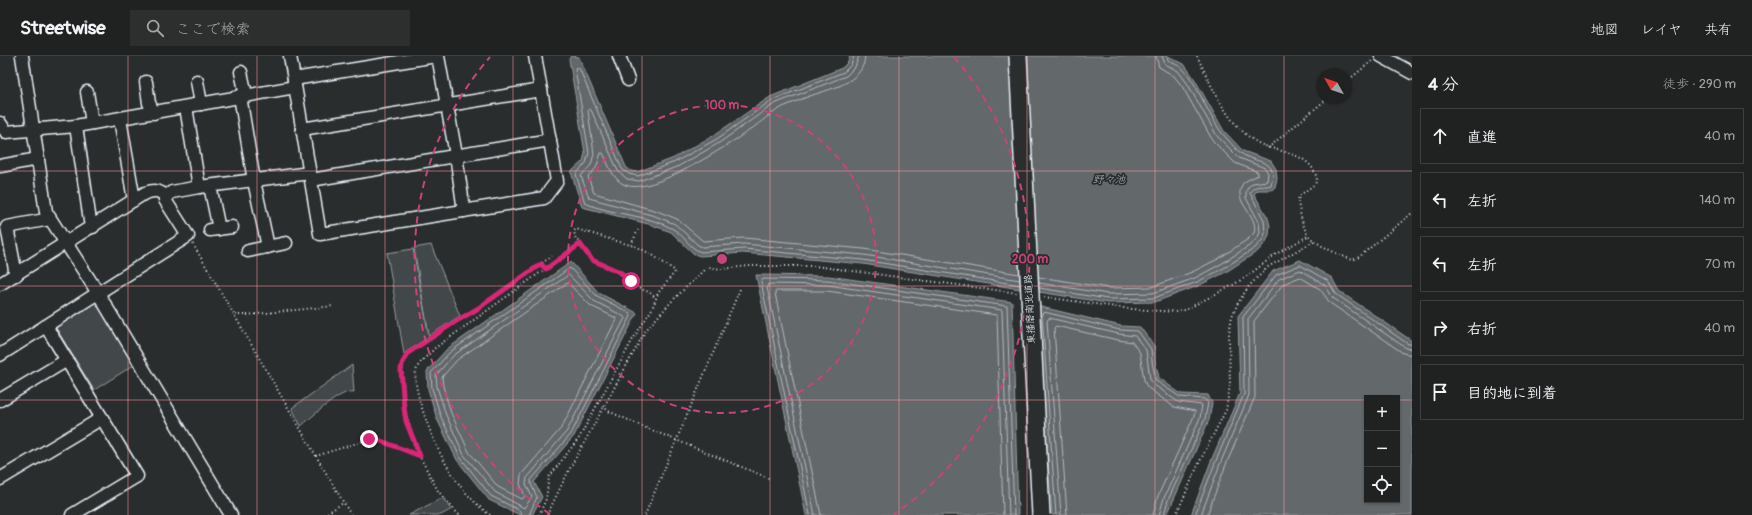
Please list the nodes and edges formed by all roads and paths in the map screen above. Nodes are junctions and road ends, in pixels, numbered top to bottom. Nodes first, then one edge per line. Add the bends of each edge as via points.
1 (22, 56) edge
2 (290, 56) edge
3 (437, 56) edge
4 (535, 56) edge
5 (619, 56) edge
6 (1008, 56) edge
7 (1018, 56) edge
8 (1197, 56) edge
9 (1378, 57) edge
10 (241, 72) dead end
11 (1412, 73) edge
12 (1352, 77) edge
13 (628, 80) dead end
14 (197, 81) dead end
15 (146, 82) dead end
16 (295, 83) junction
17 (541, 90) junction
18 (87, 92) dead end
19 (243, 96) junction
20 (201, 104) junction
21 (1321, 104) edge
22 (447, 106) junction
23 (186, 107) junction
24 (154, 113) junction
25 (120, 119) junction
26 (0, 123) edge
27 (92, 123) junction
28 (76, 126) junction
29 (302, 129) junction
30 (35, 130) junction
31 (550, 140) junction
32 (1268, 148) junction
33 (456, 155) junction
34 (38, 159) junction
35 (0, 166) edge
36 (310, 177) junction
37 (254, 181) junction
38 (204, 187) junction
39 (166, 196) junction
40 (134, 200) junction
41 (464, 211) junction
42 (1412, 213) edge
43 (50, 219) junction
44 (232, 226) dead end
45 (94, 227) junction
46 (638, 230) dead end
47 (188, 236) junction
48 (1308, 236) junction
49 (1314, 241) junction
50 (67, 243) junction
51 (286, 243) dead end
52 (580, 244) junction
53 (631, 245) junction
54 (268, 247) junction
55 (248, 252) dead end
56 (552, 256) dead end
57 (541, 264) junction
58 (546, 269) junction
59 (16, 275) junction
60 (0, 284) edge
61 (740, 289) dead end
62 (1012, 292) dead end
63 (98, 293) junction
64 (1043, 296) dead end
65 (656, 298) junction
66 (334, 306) dead end
67 (235, 315) junction
68 (46, 326) junction
69 (0, 355) edge
70 (67, 360) junction
71 (0, 400) edge
72 (603, 406) junction
73 (102, 418) junction
74 (676, 440) junction
75 (316, 456) junction
76 (420, 456) junction
77 (0, 479) edge
78 (771, 479) dead end
79 (343, 503) junction
80 (72, 515) edge
81 (231, 515) edge
82 (324, 515) edge
83 (351, 515) edge
84 (459, 515) edge
85 (490, 515) edge
86 (539, 515) edge
87 (547, 515) edge
88 (645, 515) edge
89 (1029, 515) edge
90 (1041, 515) edge
91 (1176, 515) edge

1 - 30 street
2 - 16 street
3 - 16 street
3 - 22 street
4 - 17 street
5 - 13 street
6 - 89 highway, 東播磨南北道路
7 - 90 highway, 東播磨南北道路, bridge
8 - 32 path via 1211,88 1232,118 1250,138
9 - 11 street
9 - 12 path
10 - 19 street
14 - 20 street
15 - 24 street via 149,103
16 - 19 street
16 - 29 street
17 - 22 street
17 - 31 street
18 - 27 street
19 - 20 street
19 - 37 street
20 - 23 street
21 - 32 path
22 - 29 street
22 - 33 street
23 - 24 street
23 - 38 street
24 - 25 street
25 - 27 street
25 - 40 street
26 - 30 street via 6,132
27 - 28 street
28 - 30 street
28 - 45 street via 90,221
29 - 36 street
30 - 34 street
31 - 33 street
31 - 41 street via 557,181 544,198
32 - 48 path via 1304,159 1312,167 1317,180 1298,196
33 - 36 street
33 - 41 street
34 - 35 street
34 - 43 street via 46,212
36 - 37 street
36 - 41 street via 320,234
37 - 38 street
37 - 54 street
38 - 39 street via 172,192
38 - 44 street via 214,230
39 - 40 street via 155,190
39 - 47 street via 165,200
40 - 45 street
42 - 49 path via 1353,260
43 - 50 street
43 - 59 street via 7,227
45 - 50 street
46 - 53 path
47 - 63 street
47 - 67 path
48 - 49 path
48 - 64 path via 1276,254 1233,285 1188,309 1177,312 1131,309
49 - 91 path via 1268,267 1249,286 1238,303 1232,316 1229,333 1230,385 1226,410
50 - 59 street
50 - 63 street
51 - 54 street
52 - 53 path via 575,237 575,230
52 - 58 path
52 - 65 path via 592,260 620,272 635,287 649,292
53 - 65 path via 644,249 674,270 674,275
54 - 55 street
56 - 57 path
57 - 58 path
57 - 76 path via 426,341 405,358 401,370 404,408 406,421
58 - 85 path via 435,348 416,372 418,394 440,455 480,508
59 - 60 street
61 - 74 path
62 - 72 path via 815,266 749,266 722,269 707,267 646,330
63 - 68 street
63 - 81 street
65 - 86 path via 579,438 549,476 546,499
66 - 67 path
67 - 75 path
68 - 69 street
68 - 70 street
70 - 71 street
70 - 73 street
72 - 74 path via 608,411
72 - 87 path
73 - 77 street
73 - 80 street via 136,476
74 - 78 path
74 - 88 path
75 - 76 path via 373,438
75 - 79 path
76 - 84 path via 438,490
79 - 82 path
79 - 83 path

